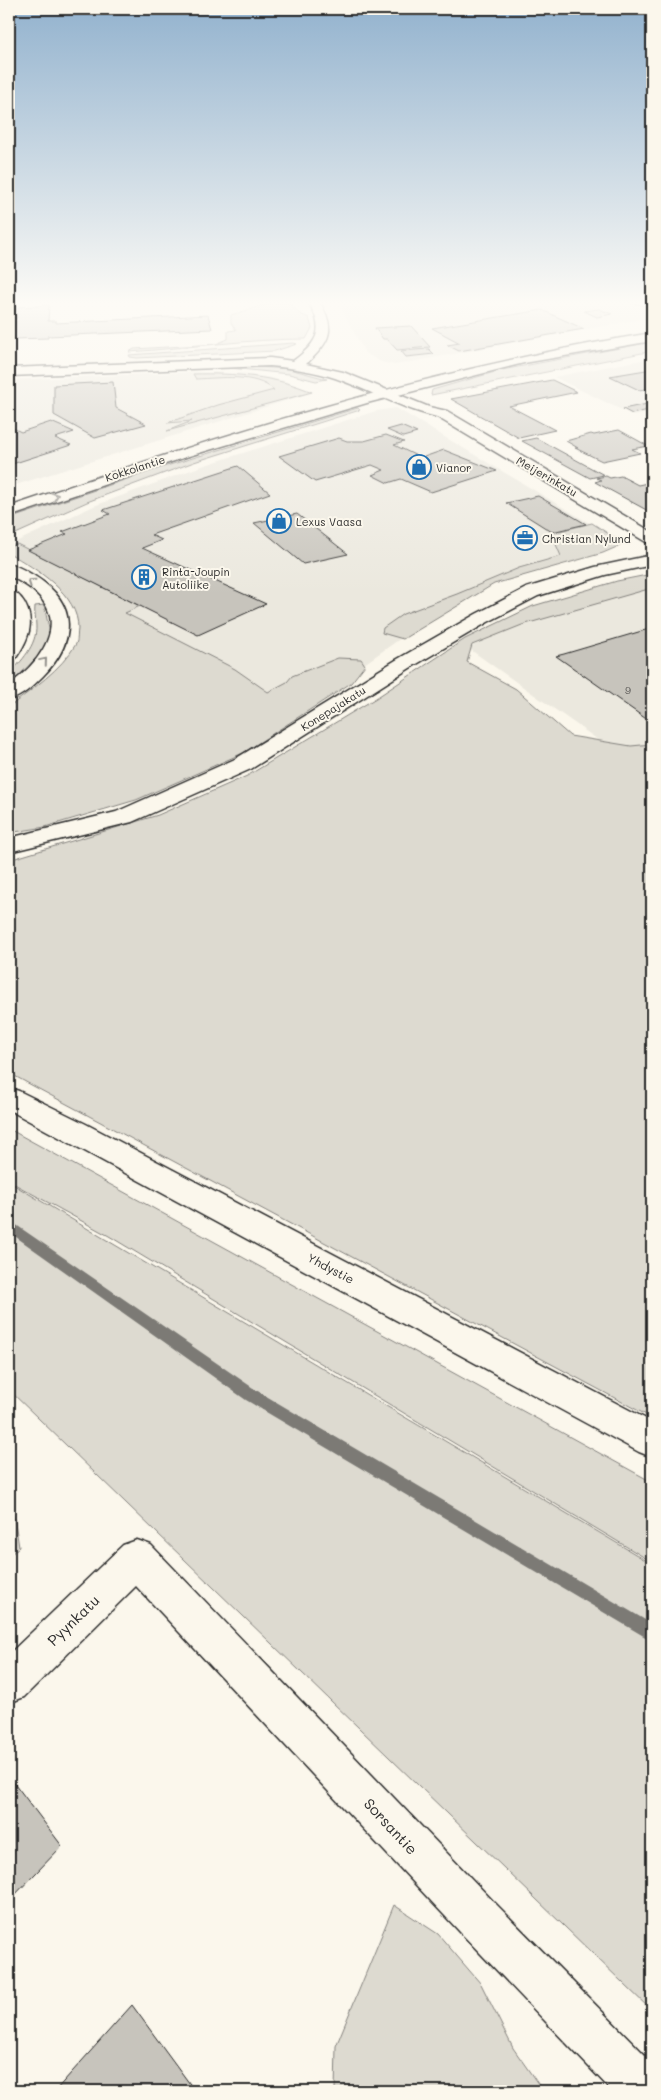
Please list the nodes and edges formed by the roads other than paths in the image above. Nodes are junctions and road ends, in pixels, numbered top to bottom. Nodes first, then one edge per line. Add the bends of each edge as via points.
1 (320, 398) edge
2 (353, 398) edge
3 (405, 398) edge
4 (425, 398) edge
5 (293, 405) dead end
6 (442, 414) junction
7 (9, 512) edge
8 (652, 539) edge
9 (652, 560) edge
10 (9, 568) edge
11 (9, 595) edge
12 (9, 654) edge
13 (9, 694) edge
14 (9, 845) edge
15 (9, 1098) edge
16 (652, 1440) edge
17 (137, 1558) joint
18 (9, 1682) edge
19 (646, 2091) edge

1 - 5 main road
7 -> 2 main road, Kokkolantie
3 - 6 main road, Meijerinkatu via 424,410
4 - 6 main road, Meijerinkatu via 439,406
6 - 8 main road, Meijerinkatu
9 - 14 main road, Konepajakatu via 532,592 403,664 243,764 124,818
13 -> 10 main road via 38,669 56,646 59,622 56,606 45,593
11 - 12 main road via 23,616 22,626
15 - 16 main road, Yhdystie
17 - 18 main road, Pyynkatu
17 - 19 main road, Sorsantie

